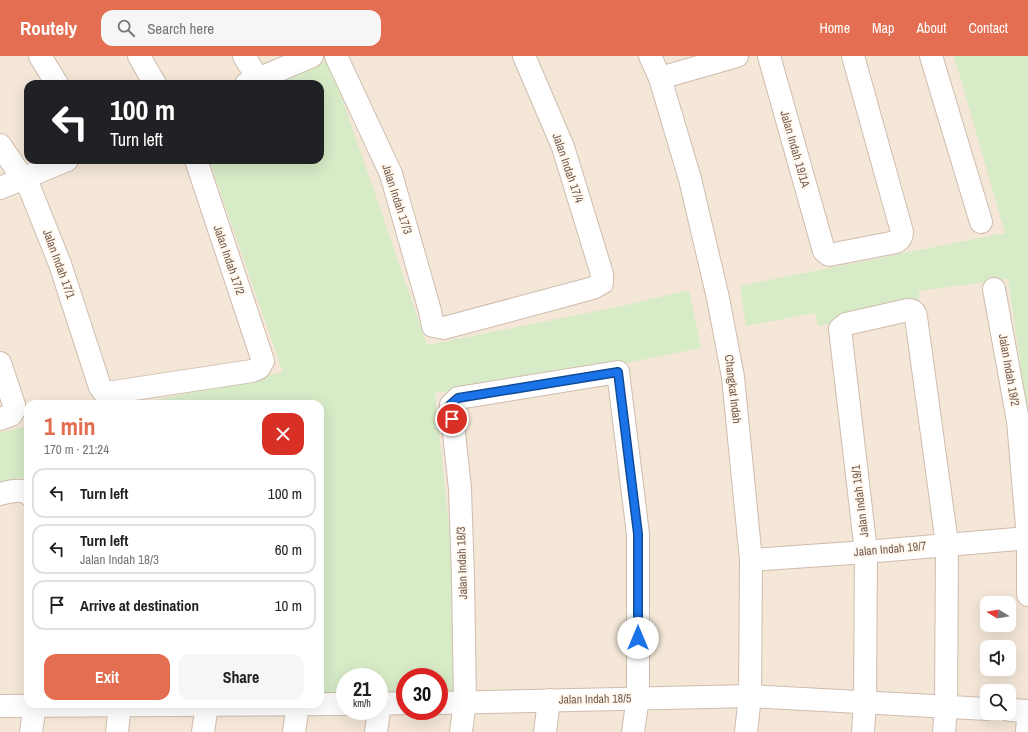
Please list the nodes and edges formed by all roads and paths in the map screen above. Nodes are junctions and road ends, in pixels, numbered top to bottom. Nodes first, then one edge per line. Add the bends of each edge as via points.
1 (40, 56) edge
2 (139, 56) edge
3 (244, 56) edge
4 (312, 56) edge
5 (336, 56) edge
6 (524, 56) edge
7 (650, 56) edge
8 (737, 56) edge
9 (769, 56) edge
10 (853, 56) edge
11 (931, 56) edge
12 (660, 78) junction
13 (55, 80) edge
14 (153, 80) edge
15 (252, 80) edge
16 (254, 80) edge
17 (0, 145) edge
18 (58, 164) edge
19 (197, 164) edge
20 (22, 179) junction
21 (0, 188) edge
22 (981, 222) dead end
23 (602, 283) joint
24 (994, 288) dead end
25 (0, 363) edge
26 (103, 391) joint
27 (0, 419) edge
28 (24, 491) edge
29 (0, 494) edge
30 (1028, 538) edge
31 (947, 544) junction
32 (866, 552) junction
33 (751, 560) junction
34 (1028, 595) edge
35 (750, 696) junction
36 (638, 698) junction
37 (549, 700) junction
38 (448, 702) edge
39 (465, 702) junction
40 (865, 702) junction
41 (324, 704) edge
42 (336, 704) edge
43 (24, 705) edge
44 (0, 706) edge
45 (946, 707) junction
46 (35, 708) edge
47 (120, 708) edge
48 (207, 708) edge
49 (298, 708) edge
50 (980, 709) edge
51 (1016, 710) edge
52 (1028, 711) edge
53 (1028, 718) edge
54 (377, 720) edge
55 (31, 732) edge
56 (117, 732) edge
57 (203, 732) edge
58 (294, 732) edge
59 (376, 732) edge
60 (461, 732) edge
61 (545, 732) edge
62 (633, 732) edge
63 (746, 732) edge
64 (863, 732) edge
65 (944, 732) edge
66 (1027, 732) edge

1 - 13 street
2 - 14 street
3 - 15 street
4 - 16 street
5 - 23 street, Jalan Indah 17/3 via 391,174 433,326 444,328 593,288
6 - 23 street, Jalan Indah 17/4 via 563,147 602,274
7 - 12 street, Changkat Indah
8 - 12 street
9 - 10 street, Jalan Indah 19/1A via 824,251 829,255 896,242 902,236
11 - 22 street
12 - 33 street, Changkat Indah via 690,179 718,298 732,377
17 - 20 street, Jalan Indah 17/1
18 - 20 street
19 - 26 street, Jalan Indah 17/2 via 263,360 259,368 252,370 112,393
20 - 21 street
20 - 26 street, Jalan Indah 17/1 via 30,189 60,264
24 - 30 street, Jalan Indah 19/2 via 1018,421
25 - 27 street via 14,410 11,415
28 - 29 street
30 - 31 street, Jalan Indah 19/7
30 - 34 street, Jalan Indah 19/2
31 - 32 street, Jalan Indah 19/7
31 - 32 street, Jalan Indah 19/1 via 915,313 908,310 846,324 840,329
31 - 45 street
32 - 33 street, Jalan Indah 19/7
32 - 40 street, Jalan Indah 19/1
33 - 35 street, Changkat Indah
35 - 36 street, Jalan Indah 18/5
35 - 40 street, Jalan Indah 18/5
35 - 63 street, Changkat Indah
36 - 37 street, Jalan Indah 18/5
36 - 39 street, Jalan Indah 18/3 via 638,534 618,372 458,398 450,405 460,489
36 - 62 street
37 - 39 street, Jalan Indah 18/5
37 - 61 street
38 - 39 street, Jalan Indah 18/5
39 - 60 street, Jalan Indah 18/3
40 - 45 street, Jalan Indah 18/5
40 - 64 street, Jalan Indah 19/1
41 - 42 street
43 - 44 street
45 - 50 street, Jalan Indah 18/5
45 - 65 street
46 - 55 street
47 - 56 street
48 - 57 street
49 - 58 street
51 - 52 street
53 - 66 street
54 - 59 street

